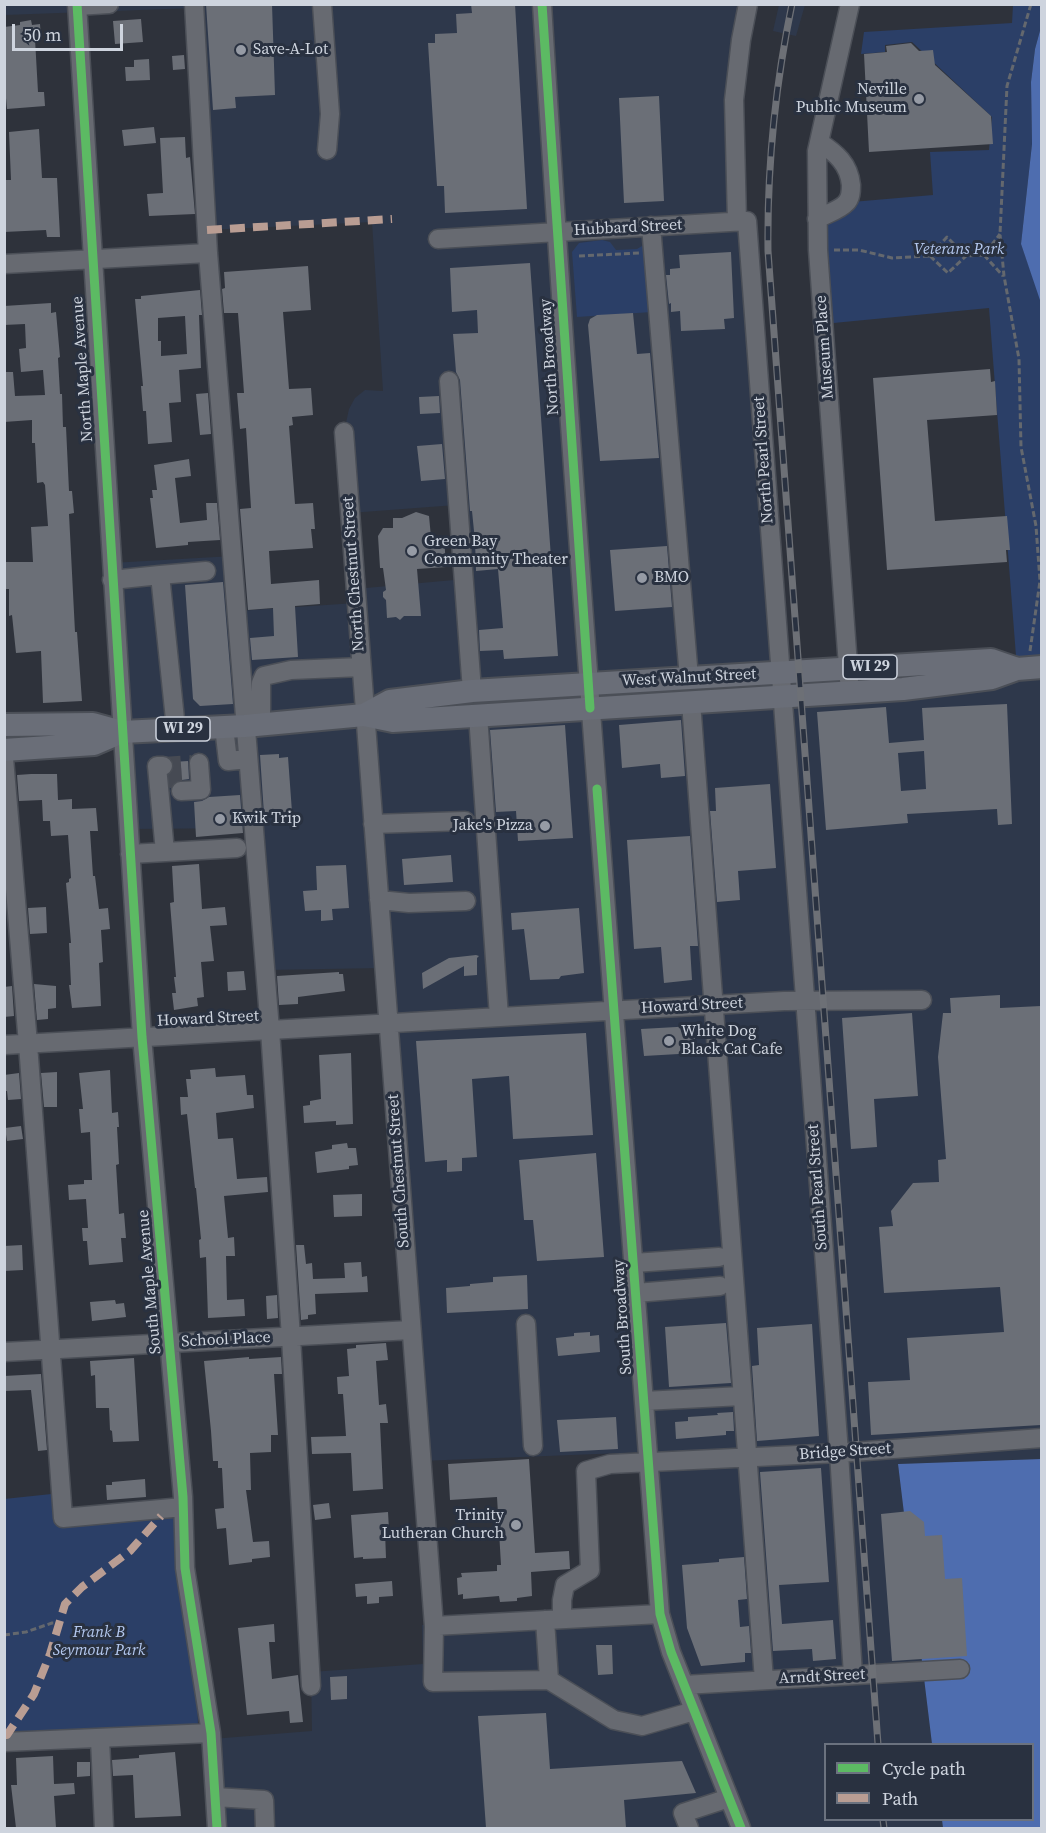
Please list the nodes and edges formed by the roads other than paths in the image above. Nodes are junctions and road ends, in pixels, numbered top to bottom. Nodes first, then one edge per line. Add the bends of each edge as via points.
1 (109, 4) edge
2 (194, 4) edge
3 (322, 4) edge
4 (542, 4) edge
5 (748, 4) edge
6 (850, 4) edge
7 (77, 5) edge
8 (819, 142) junction
9 (327, 150) dead end
10 (818, 219) junction
11 (742, 221) junction
12 (651, 226) junction
13 (556, 232) junction
14 (438, 239) dead end
15 (208, 253) junction
16 (91, 260) junction
17 (4, 264) edge
18 (449, 381) dead end
19 (344, 432) dead end
20 (206, 571) dead end
21 (160, 575) junction
22 (112, 580) junction
23 (361, 667) junction
24 (849, 668) junction
25 (1029, 668) edge
26 (780, 674) junction
27 (689, 678) junction
28 (588, 684) junction
29 (472, 691) junction
30 (850, 693) junction
31 (782, 698) junction
32 (692, 702) junction
33 (590, 708) junction
34 (478, 715) junction
35 (364, 716) junction
36 (4, 725) edge
37 (243, 726) junction
38 (176, 729) junction
39 (122, 732) junction
40 (4, 750) edge
41 (4, 758) edge
42 (248, 759) junction
43 (228, 761) junction
44 (165, 784) junction
45 (126, 787) junction
46 (465, 820) dead end
47 (373, 824) junction
48 (237, 848) dead end
49 (165, 852) junction
50 (130, 854) junction
51 (379, 900) junction
52 (466, 901) dead end
53 (805, 1000) junction
54 (922, 1000) dead end
55 (712, 1005) junction
56 (615, 1011) junction
57 (499, 1017) junction
58 (388, 1023) junction
59 (270, 1030) junction
60 (142, 1037) junction
61 (28, 1044) junction
62 (4, 1045) edge
63 (719, 1257) dead end
64 (634, 1263) junction
65 (720, 1286) dead end
66 (636, 1293) junction
67 (526, 1324) dead end
68 (411, 1330) junction
69 (291, 1337) junction
70 (170, 1343) junction
71 (50, 1350) junction
72 (4, 1353) edge
73 (742, 1396) junction
74 (644, 1401) junction
75 (1041, 1438) edge
76 (533, 1446) dead end
77 (839, 1454) junction
78 (747, 1458) junction
79 (649, 1464) junction
80 (183, 1507) junction
81 (660, 1614) junction
82 (554, 1620) junction
83 (434, 1626) junction
84 (960, 1669) dead end
85 (853, 1675) junction
86 (549, 1680) junction
87 (764, 1680) junction
88 (684, 1685) junction
89 (312, 1686) dead end
90 (694, 1711) junction
91 (211, 1733) junction
92 (100, 1739) junction
93 (4, 1742) edge
94 (215, 1797) junction
95 (729, 1798) junction
96 (104, 1828) edge
97 (217, 1828) edge
98 (265, 1828) edge
99 (689, 1828) edge
100 (741, 1828) edge

1 - 7 street
2 - 15 street
3 - 9 street via 330,114
4 - 13 street, North Broadway
5 - 11 street, North Pearl Street via 734,100
6 - 8 street, Museum Place
7 - 16 street, North Maple Avenue
8 - 10 street, Museum Place
8 - 10 street via 844,163 851,194 847,203
10 - 24 street, Museum Place
11 - 12 street, Hubbard Street
11 - 26 street, North Pearl Street
12 - 13 street, Hubbard Street
12 - 27 street
13 - 14 street, Hubbard Street
13 - 28 street, North Broadway
15 - 16 street
15 - 37 street
16 - 17 street
16 - 22 street, North Maple Avenue
18 - 29 street
19 - 23 street, North Chestnut Street
20 - 21 street
21 - 22 street
21 - 38 street
22 - 39 street, North Maple Avenue
23 - 35 street, North Chestnut Street
23 - 37 street via 311,668 264,676
24 - 25 main road, West Walnut Street / WI 29 via 991,660
24 - 26 main road, West Walnut Street / WI 29
24 - 30 street, Museum Place
25 - 30 main road, West Walnut Street / WI 29 via 992,678
26 - 27 main road, West Walnut Street / WI 29
26 - 31 street, North Pearl Street
27 - 28 main road, West Walnut Street / WI 29
28 - 29 main road, West Walnut Street / WI 29
28 - 33 street, North Broadway
29 - 35 main road, West Walnut Street / WI 29 via 390,701
30 - 31 main road, West Walnut Street / WI 29
31 - 32 main road, West Walnut Street / WI 29
31 - 53 street, South Pearl Street
32 - 33 main road, West Walnut Street / WI 29
32 - 55 street
33 - 34 main road, West Walnut Street / WI 29
33 - 56 street, South Broadway
34 - 35 main road, West Walnut Street / WI 29 via 393,721
34 - 57 street
35 - 37 main road, West Walnut Street / WI 29
35 - 47 street, South Chestnut Street
36 - 39 main road, West Walnut Street / WI 29 via 93,724
37 - 38 main road, West Walnut Street / WI 29
37 - 42 street
37 - 43 street
38 - 39 main road, West Walnut Street / WI 29
39 - 40 main road, West Walnut Street / WI 29 via 94,744
39 - 45 street, South Maple Avenue
41 - 61 street
42 - 43 street
42 - 59 street
43 - 44 street via 196,770 201,790
44 - 45 street
44 - 49 street
45 - 50 street, South Maple Avenue
46 - 47 street
47 - 51 street, South Chestnut Street
48 - 49 street
49 - 50 street
50 - 60 street, South Maple Avenue
51 - 52 street
51 - 58 street, South Chestnut Street
53 - 54 street, Howard Street
53 - 55 street, Howard Street
53 - 77 street, South Pearl Street
55 - 56 street, Howard Street
55 - 73 street
56 - 57 street, Howard Street
56 - 64 street, South Broadway
57 - 58 street, Howard Street
58 - 59 street, Howard Street
58 - 68 street, South Chestnut Street
59 - 60 street, Howard Street
59 - 69 street
60 - 61 street, Howard Street
60 - 70 street, South Maple Avenue
61 - 62 street, Howard Street
61 - 71 street
63 - 64 street
64 - 66 street, South Broadway
65 - 66 street
66 - 74 street, South Broadway
67 - 76 street
68 - 69 street, School Place
68 - 83 street, South Chestnut Street
69 - 70 street, School Place
69 - 89 street
70 - 71 street, School Place
70 - 80 street, South Maple Avenue
71 - 72 street, School Place
71 - 80 street via 63,1518
73 - 74 street
73 - 78 street
74 - 79 street, South Broadway
75 - 77 street, Bridge Street
77 - 78 street, Bridge Street
77 - 85 street, South Pearl Street
78 - 79 street, Bridge Street
78 - 87 street
79 - 81 street, South Broadway
79 - 82 street, Bridge Street via 610,1464 586,1472 590,1570 565,1585
80 - 91 street, South Maple Avenue via 185,1568
81 - 82 street
81 - 88 street, South Broadway
82 - 83 street
82 - 86 street
83 - 86 street, South Chestnut Street via 434,1682
84 - 85 street, Arndt Street
85 - 87 street, Arndt Street
86 - 90 street via 614,1720 642,1726
87 - 88 street, Arndt Street
88 - 90 street, South Broadway
90 - 95 street, South Broadway
91 - 92 street
91 - 94 street, South Maple Avenue
92 - 93 street
92 - 96 street
94 - 97 street, South Maple Avenue
94 - 98 street via 264,1800
95 - 99 street via 683,1813
95 - 100 street, South Broadway

